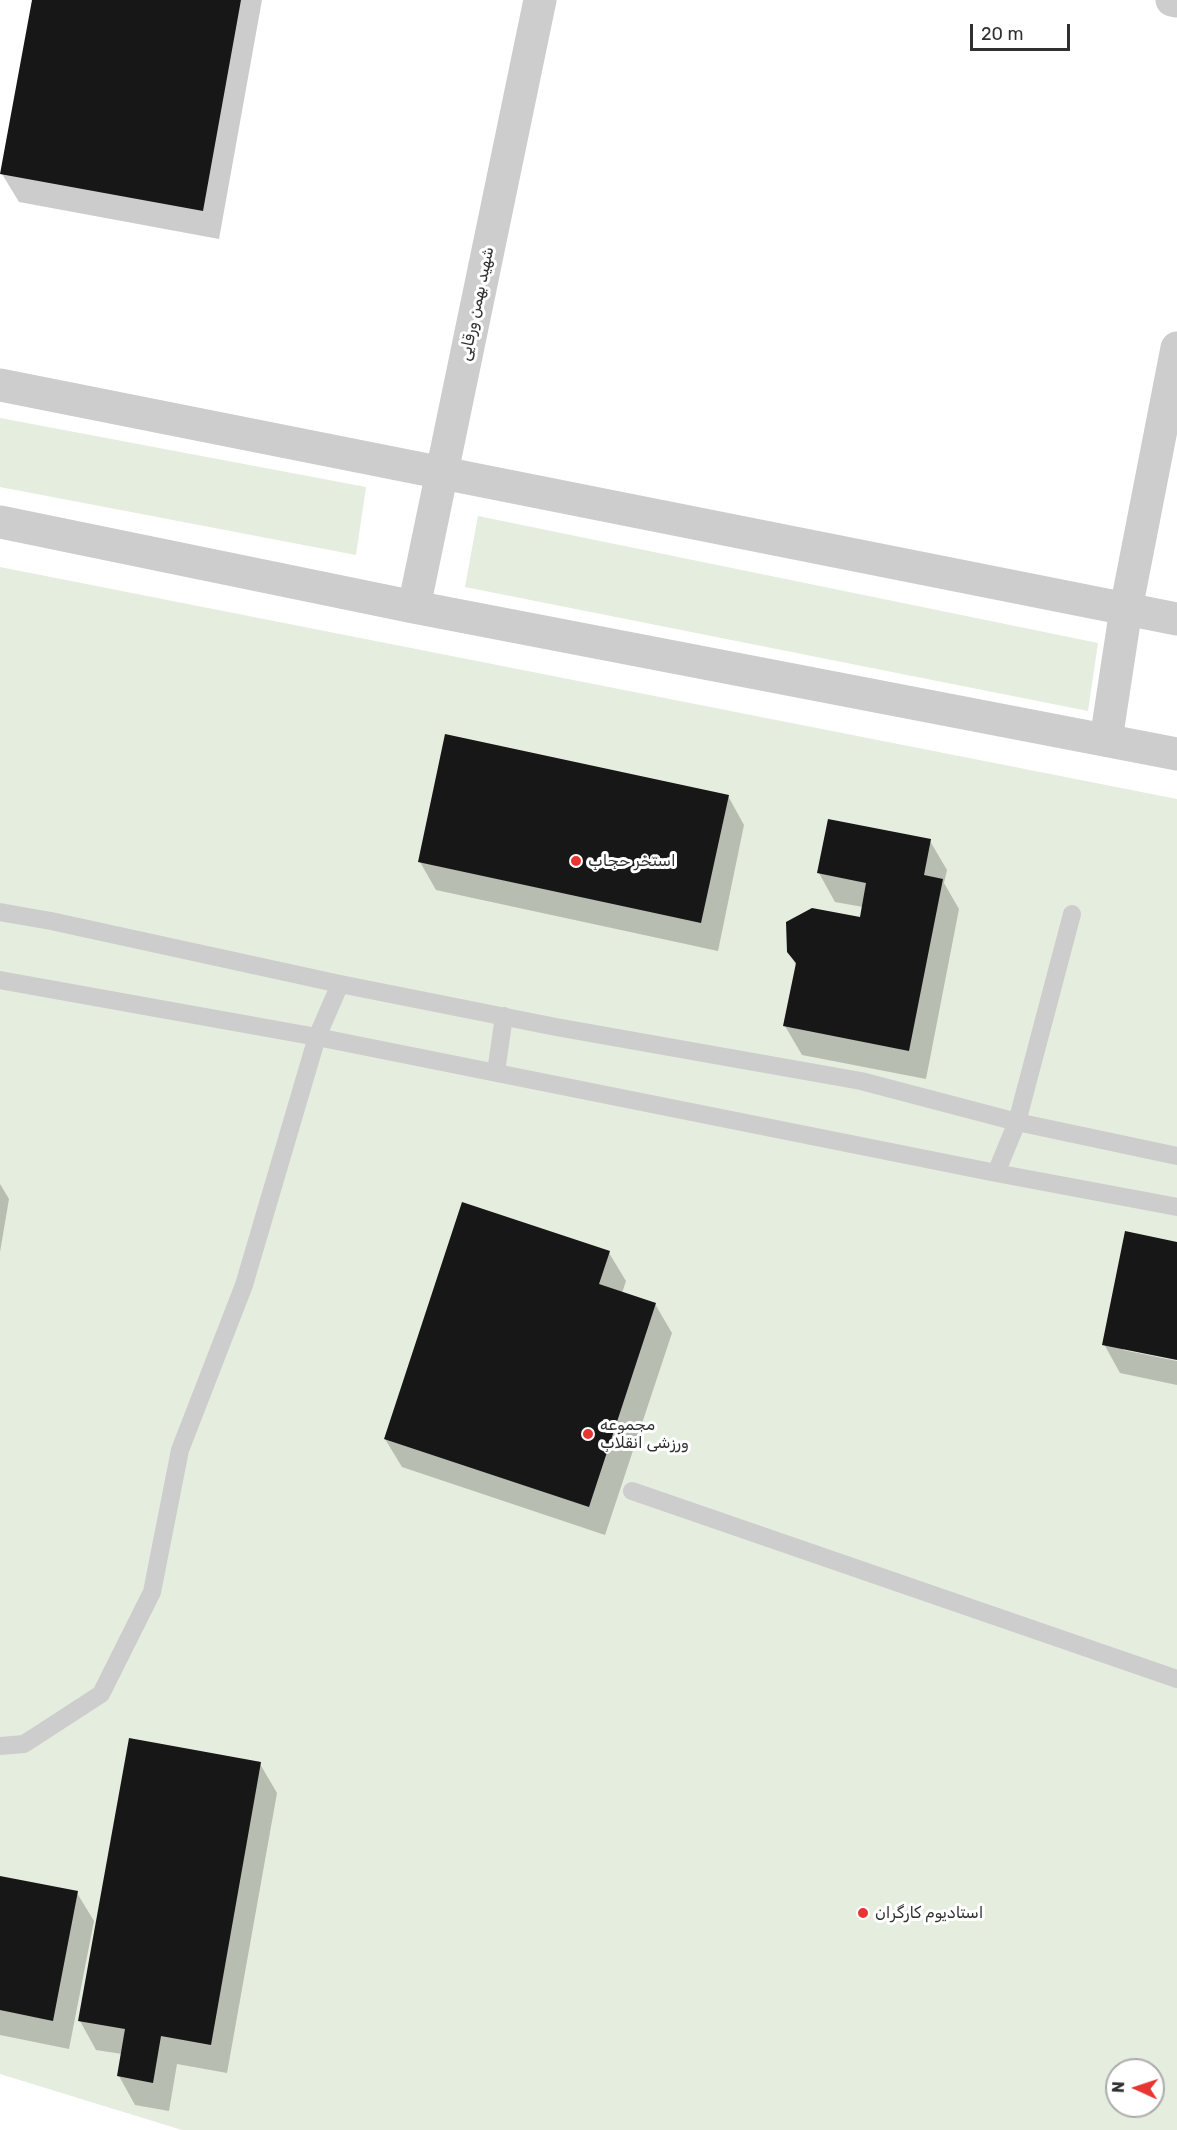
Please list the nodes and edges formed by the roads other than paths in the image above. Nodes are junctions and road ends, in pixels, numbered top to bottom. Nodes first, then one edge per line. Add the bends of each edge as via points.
1 (540, 0) edge
2 (1172, 0) edge
3 (1177, 1) edge
4 (1177, 348) edge
5 (0, 385) edge
6 (442, 472) junction
7 (0, 522) edge
8 (414, 607) junction
9 (1126, 609) junction
10 (1177, 619) edge
11 (1106, 740) junction
12 (1177, 754) edge
13 (0, 912) edge
14 (1072, 914) dead end
15 (0, 980) edge
16 (340, 984) junction
17 (504, 1016) junction
18 (317, 1037) junction
19 (496, 1072) junction
20 (1017, 1122) junction
21 (1177, 1156) edge
22 (996, 1173) junction
23 (1177, 1207) edge
24 (632, 1491) dead end
25 (1177, 1679) edge
26 (0, 1746) edge

1 - 6 street, شهید بهمن ورقایی
2 - 3 street
4 - 9 street
5 - 6 street
6 - 8 street, شهید بهمن ورقایی
6 - 9 street
7 - 8 street
8 - 11 street
9 - 10 street
9 - 11 street
11 - 12 street
13 - 16 lane
14 - 20 lane
15 - 18 lane
16 - 17 lane
16 - 18 lane
17 - 19 lane
17 - 20 lane via 861,1081
18 - 19 lane
18 - 26 lane via 244,1285 180,1450 152,1592 101,1695 24,1744
19 - 22 lane
20 - 21 lane
20 - 22 lane
22 - 23 lane
24 - 25 lane

